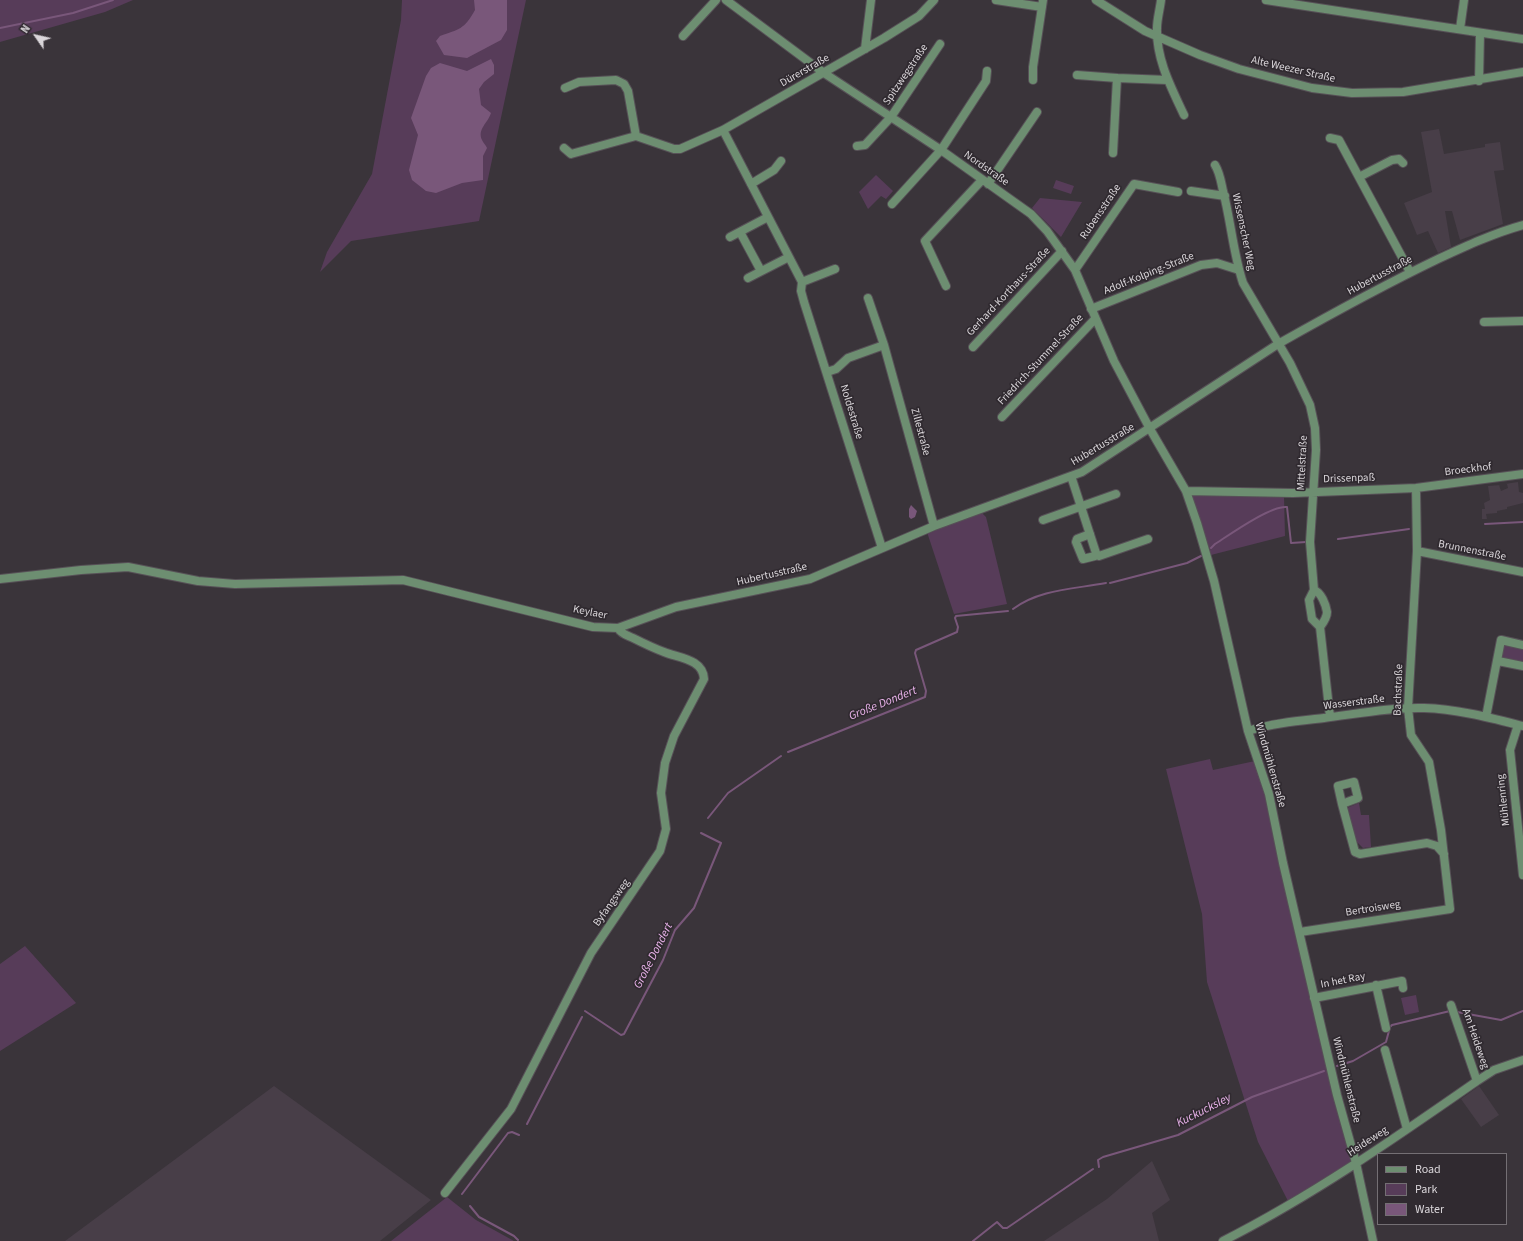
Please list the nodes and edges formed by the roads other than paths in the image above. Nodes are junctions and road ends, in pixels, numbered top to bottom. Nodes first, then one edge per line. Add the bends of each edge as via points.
1 (716, 0) edge
2 (726, 0) edge
3 (871, 0) edge
4 (934, 0) edge
5 (996, 0) edge
6 (1096, 0) edge
7 (1161, 0) edge
8 (1266, 0) edge
9 (1464, 0) edge
10 (1043, 3) edge
11 (1460, 29) junction
12 (1480, 33) junction
13 (683, 36) dead end
14 (1158, 37) junction
15 (1523, 39) edge
16 (940, 44) dead end
17 (865, 49) junction
18 (987, 71) dead end
19 (1523, 72) edge
20 (824, 73) junction
21 (1077, 75) dead end
22 (1117, 78) junction
23 (1033, 80) dead end
24 (1167, 80) junction
25 (1479, 80) junction
26 (565, 88) dead end
27 (1037, 112) dead end
28 (1184, 115) dead end
29 (891, 117) junction
30 (724, 130) junction
31 (636, 136) junction
32 (1330, 138) dead end
33 (857, 146) dead end
34 (564, 148) dead end
35 (941, 150) junction
36 (1113, 153) dead end
37 (781, 161) dead end
38 (1403, 163) dead end
39 (1215, 165) dead end
40 (1359, 177) junction
41 (985, 182) junction
42 (752, 184) junction
43 (1191, 191) dead end
44 (1178, 192) dead end
45 (1225, 196) junction
46 (892, 204) dead end
47 (768, 218) junction
48 (1523, 224) edge
49 (740, 232) junction
50 (730, 237) dead end
51 (1062, 251) junction
52 (789, 257) junction
53 (835, 269) dead end
54 (1075, 270) junction
55 (1239, 270) junction
56 (761, 271) junction
57 (1410, 272) junction
58 (748, 278) dead end
59 (802, 282) junction
60 (946, 286) dead end
61 (868, 298) dead end
62 (1091, 309) junction
63 (1095, 319) junction
64 (1523, 321) edge
65 (1484, 322) dead end
66 (1278, 344) junction
67 (884, 345) junction
68 (973, 347) dead end
69 (827, 372) junction
70 (1002, 417) dead end
71 (1150, 430) junction
72 (1523, 474) edge
73 (1071, 476) junction
74 (1416, 488) junction
75 (1186, 491) junction
76 (1312, 491) junction
77 (1116, 494) dead end
78 (1080, 506) junction
79 (1043, 520) dead end
80 (934, 526) junction
81 (1090, 534) junction
82 (1148, 539) dead end
83 (882, 548) junction
84 (1417, 551) junction
85 (1096, 555) junction
86 (1523, 572) edge
87 (0, 579) edge
88 (1314, 590) junction
89 (634, 624) junction
90 (1320, 627) junction
91 (618, 628) junction
92 (636, 640) junction
93 (1523, 645) edge
94 (1498, 661) junction
95 (1523, 666) edge
96 (1408, 708) junction
97 (1330, 717) junction
98 (1486, 717) junction
99 (1520, 725) edge
100 (1248, 731) junction
101 (1342, 804) dead end
102 (1440, 830) junction
103 (1426, 843) junction
104 (1444, 855) junction
105 (1523, 875) edge
106 (1450, 909) joint
107 (1300, 932) junction
108 (1376, 985) junction
109 (1403, 988) dead end
110 (1314, 998) junction
111 (1451, 1005) dead end
112 (1386, 1028) dead end
113 (1385, 1050) dead end
114 (1523, 1060) edge
115 (1477, 1081) junction
116 (1407, 1129) junction
117 (1356, 1162) junction
118 (445, 1194) dead end
119 (1223, 1241) edge
120 (1373, 1241) edge

1 - 13 street
2 - 20 street, Nordstraße
3 - 17 street
4 - 17 street, Dürerstraße via 918,16
5 - 10 street
6 - 14 street, Alte Weezer Straße
7 - 14 street
8 - 11 street
9 - 11 street
10 - 23 street
11 - 12 street
12 - 15 street
12 - 25 street
14 - 24 street via 1159,54
14 - 25 street, Alte Weezer Straße via 1239,69 1312,88 1375,94
16 - 29 street, Spitzwegstraße
17 - 20 street, Dürerstraße
18 - 35 street via 986,81
19 - 25 street, Alte Weezer Straße
20 - 29 street, Nordstraße
20 - 30 street, Dürerstraße
21 - 22 street
22 - 24 street
22 - 36 street
24 - 28 street
26 - 31 street via 580,82 616,80 624,84 628,90
27 - 41 street
29 - 33 street, Spitzwegstraße via 865,145
29 - 35 street, Nordstraße
30 - 31 street, Dürerstraße via 680,149
30 - 42 street, Noldestraße
31 - 34 street via 571,154
32 - 40 street via 1340,140
35 - 41 street, Nordstraße
35 - 46 street
37 - 42 street via 774,170
38 - 40 street via 1399,159 1392,160
39 - 45 street, Wissenscher Weg
40 - 57 street
41 - 51 street, Nordstraße via 1031,214
41 - 60 street via 925,241
42 - 47 street, Noldestraße
43 - 45 street
44 - 54 street, Rubensstraße via 1134,184
45 - 55 street, Wissenscher Weg
47 - 49 street
47 - 52 street, Noldestraße
48 - 57 street, Hubertusstraße via 1486,237
49 - 50 street
49 - 56 street
51 - 54 street, Nordstraße
51 - 68 street, Gerhard-Korthaus-Straße
52 - 56 street
52 - 59 street, Noldestraße
53 - 59 street
54 - 62 street, Nordstraße
55 - 62 street, Adolf-Kolping-Straße via 1217,263 1201,264
55 - 66 street, Wissenscher Weg via 1243,283
56 - 58 street
57 - 66 street, Hubertusstraße
59 - 69 street, Noldestraße via 804,302
61 - 67 street, Zillestraße
62 - 63 street, Nordstraße
63 - 70 street, Friedrich-Stummel-Straße
63 - 71 street, Nordstraße
64 - 65 street
66 - 71 street, Hubertusstraße
66 - 76 street, Mittelstraße via 1310,405 1316,442
67 - 69 street via 848,358 836,369
67 - 80 street, Zillestraße
69 - 83 street, Noldestraße
71 - 73 street, Hubertusstraße via 1082,472
71 - 75 street, Windmühlenstraße
72 - 74 street, Broeckhof
73 - 78 street
73 - 80 street, Hubertusstraße
74 - 76 street, Drissenpaß
74 - 84 street, Bachstraße
75 - 76 street, Drissenpaß
75 - 100 street, Windmühlenstraße via 1214,581
76 - 88 street, Mittelstraße via 1310,542
77 - 78 street
78 - 79 street
78 - 81 street
80 - 83 street, Hubertusstraße
81 - 85 street
81 - 85 street via 1077,539 1076,542 1082,559
82 - 85 street
83 - 89 street, Hubertusstraße via 810,579 676,608
84 - 86 street, Brunnenstraße
84 - 96 street, Bachstraße
87 - 91 street, Keylaer via 128,566 198,582 235,584 404,580 593,626
88 - 90 street, Mittelstraße via 1309,600 1312,619
88 - 90 street, Mittelstraße via 1321,596 1327,612
89 - 91 street, Hubertusstraße
89 - 92 street
90 - 97 street, Mittelstraße
91 - 92 street, Byfangsweg via 620,632
92 - 118 street, Byfangsweg via 690,660 704,673 704,679 674,736 665,763 661,792 666,829 660,851 591,953 511,1109
93 - 94 street via 1501,640
94 - 95 street
94 - 98 street
96 - 97 street, Wasserstraße
96 - 98 street, Wasserstraße
96 - 102 street, Bachstraße via 1411,735 1429,762
97 - 100 street, Wasserstraße via 1271,724
98 - 99 street, Wasserstraße
99 - 105 street, Mühlenring via 1510,750
100 - 107 street, Windmühlenstraße via 1269,794
101 - 103 street via 1355,852 1360,854
102 - 103 street
102 - 104 street, Bachstraße
103 - 104 street via 1437,846
104 - 106 street, Bachstraße
106 - 107 street, Bertroisweg
107 - 110 street, Windmühlenstraße
108 - 109 street, In het Ray via 1402,981
108 - 110 street, In het Ray
108 - 112 street, In het Ray
110 - 117 street, Windmühlenstraße
111 - 115 street, Am Heideweg
113 - 116 street
114 - 115 street, Heideweg via 1494,1070
115 - 116 street, Heideweg
116 - 117 street, Heideweg
117 - 119 street, Heideweg via 1267,1218
117 - 120 street, Windmühlenstraße

